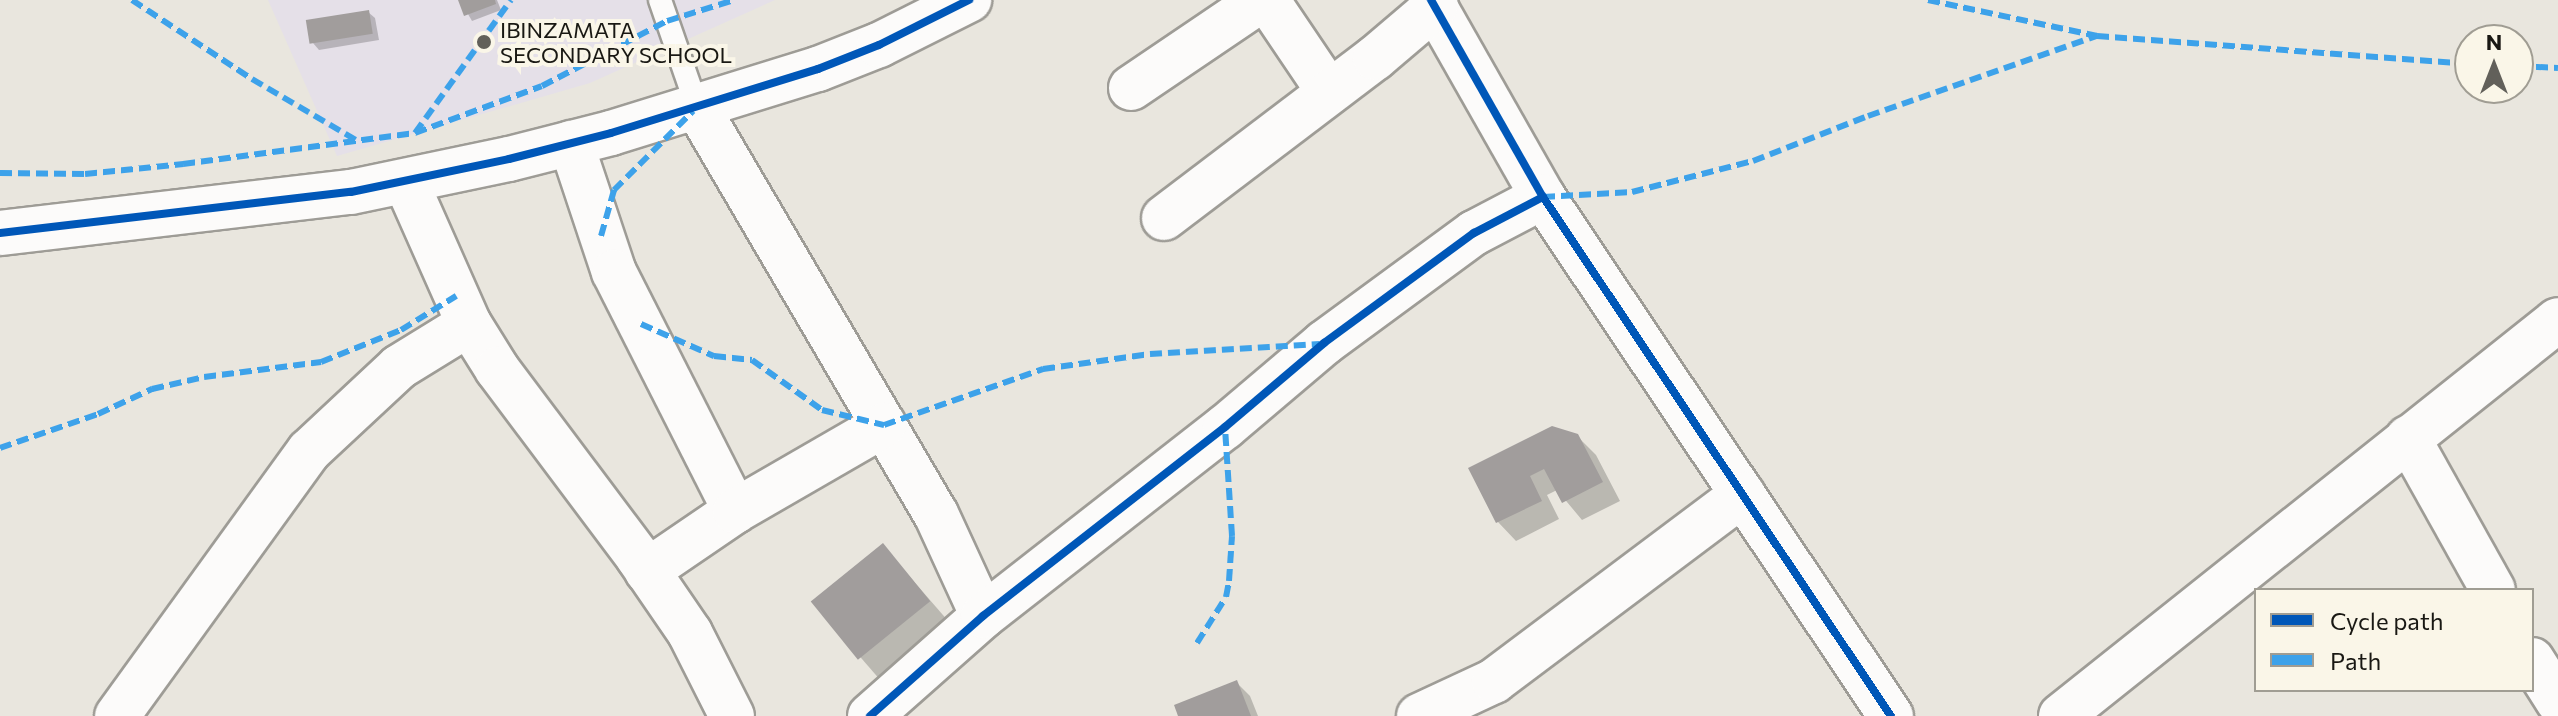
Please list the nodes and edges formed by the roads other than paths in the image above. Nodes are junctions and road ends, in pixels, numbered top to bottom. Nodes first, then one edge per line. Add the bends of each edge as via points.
1 (660, 0) edge
2 (969, 0) edge
3 (1264, 0) edge
4 (1434, 3) edge
5 (1131, 88) dead end
6 (1329, 92) junction
7 (697, 107) junction
8 (571, 143) junction
9 (406, 182) junction
10 (1543, 197) junction
11 (1164, 218) dead end
12 (0, 233) edge
13 (2558, 320) edge
14 (469, 324) junction
15 (884, 425) junction
16 (2408, 438) junction
17 (1743, 494) junction
18 (735, 511) junction
19 (647, 571) junction
20 (2492, 588) edge
21 (983, 616) junction
22 (2534, 663) edge
23 (2558, 701) edge
24 (117, 716) edge
25 (732, 716) edge
26 (870, 716) edge
27 (1419, 716) edge
28 (1891, 716) edge
29 (2061, 716) edge

1 - 7 lane
2 - 7 street via 879,45
3 - 5 street
3 - 6 street
4 - 6 street
4 - 10 street
6 - 11 street
7 - 8 street
7 - 15 street
8 - 9 street
8 - 18 street via 614,272
9 - 12 street
9 - 14 street
10 - 17 street
10 - 21 street via 1474,233 1412,277
13 - 16 street
14 - 19 street
14 - 24 street via 399,367 309,451
15 - 18 street
15 - 21 street via 936,514
16 - 20 street
16 - 29 street
17 - 27 street via 1494,681
17 - 28 street
18 - 19 street
19 - 25 street via 690,633
21 - 26 street
22 - 23 street

